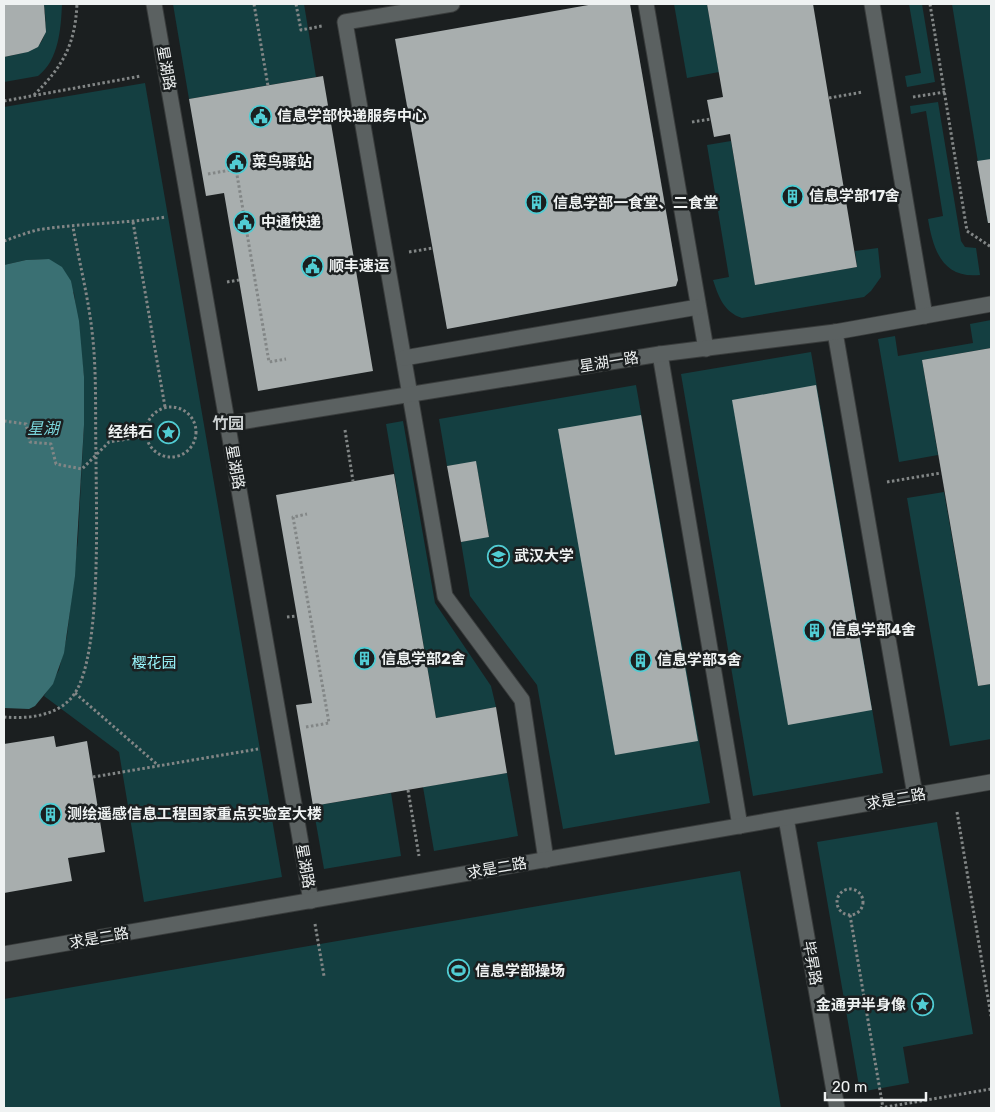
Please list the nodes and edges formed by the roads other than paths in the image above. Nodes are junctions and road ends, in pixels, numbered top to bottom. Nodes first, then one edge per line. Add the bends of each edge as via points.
1 (154, 4) edge
2 (452, 4) edge
3 (646, 4) edge
4 (872, 4) edge
5 (991, 304) edge
6 (698, 307) junction
7 (924, 316) junction
8 (835, 332) junction
9 (706, 349) junction
10 (660, 354) junction
11 (404, 358) junction
12 (410, 395) junction
13 (227, 424) junction
14 (991, 782) edge
15 (915, 795) junction
16 (786, 818) junction
17 (740, 826) junction
18 (546, 860) junction
19 (311, 901) junction
20 (4, 954) edge
21 (837, 1108) edge

1 - 13 street, 星湖路
2 - 11 street via 345,22
3 - 6 street
4 - 7 street
5 - 7 street, 星湖一路
6 - 9 street
6 - 11 street
7 - 8 street, 星湖一路
8 - 9 street, 星湖一路
8 - 15 street
9 - 10 street, 星湖一路
10 - 12 street, 星湖一路
10 - 17 street
11 - 12 street
12 - 13 street, 星湖一路
12 - 18 street via 446,596 522,700
13 - 19 street, 星湖路
14 - 15 street, 求是二路
15 - 16 street, 求是二路
16 - 17 street, 求是二路
16 - 21 street, 毕昇路
17 - 18 street, 求是二路
18 - 19 street, 求是二路
19 - 20 street, 求是二路

